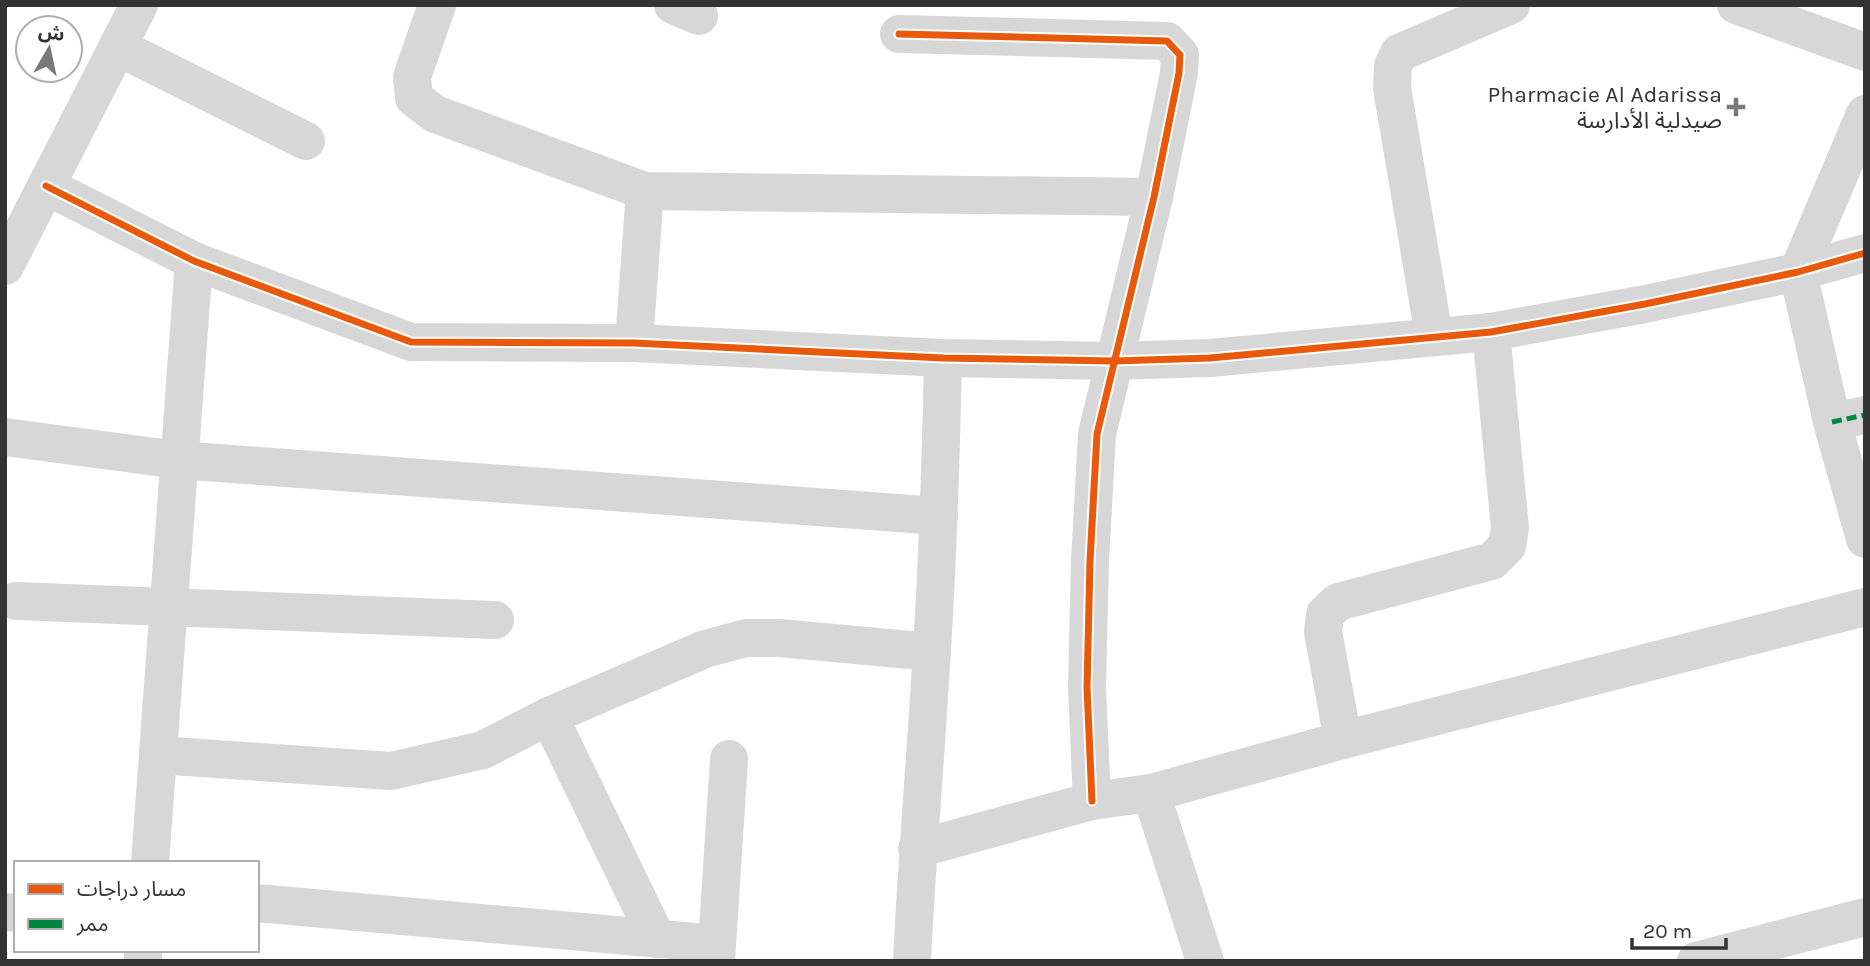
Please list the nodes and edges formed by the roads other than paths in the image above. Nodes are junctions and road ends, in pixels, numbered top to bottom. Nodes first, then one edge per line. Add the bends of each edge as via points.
1 (139, 5) edge
2 (437, 5) edge
3 (1511, 5) edge
4 (1736, 5) edge
5 (900, 34) dead end
6 (118, 47) junction
7 (1865, 52) edge
8 (1865, 114) edge
9 (306, 141) dead end
10 (46, 187) junction
11 (645, 191) junction
12 (1154, 197) junction
13 (1865, 253) edge
14 (194, 261) junction
15 (5, 265) edge
16 (1798, 272) junction
17 (1491, 332) junction
18 (1434, 336) junction
19 (634, 342) junction
20 (943, 358) junction
21 (1114, 361) junction
22 (1849, 419) edge
23 (5, 437) edge
24 (178, 460) junction
25 (939, 516) junction
26 (1865, 539) edge
27 (16, 601) dead end
28 (1865, 607) edge
29 (170, 608) junction
30 (495, 620) dead end
31 (932, 652) junction
32 (549, 716) junction
33 (1343, 740) junction
34 (158, 755) junction
35 (729, 759) dead end
36 (1150, 793) junction
37 (1092, 801) junction
38 (917, 849) junction
39 (150, 861) edge
40 (259, 903) edge
41 (1865, 917) edge
42 (657, 939) junction
43 (716, 953) edge
44 (912, 961) edge
45 (1205, 961) edge
46 (1696, 961) edge

1 - 6 street
2 - 11 street via 412,77 414,98 435,114
3 - 18 street via 1399,53 1393,66 1392,88
4 - 7 street
5 - 12 street via 1167,40 1180,55 1179,73
6 - 9 street
6 - 10 street
8 - 16 street
10 - 14 street
10 - 15 street
11 - 12 street
11 - 19 street
12 - 21 street
13 - 16 street
14 - 19 street via 411,342
14 - 24 street
16 - 17 street
16 - 22 street
17 - 18 street
17 - 33 street via 1510,528 1507,547 1492,561 1338,602 1325,614 1323,632
18 - 21 street via 1210,358
19 - 20 street
20 - 21 street
20 - 25 street
21 - 37 street via 1097,434 1090,561 1087,687
22 - 26 street
23 - 24 street
24 - 25 street
24 - 29 street
25 - 31 street
27 - 29 street
28 - 33 street
29 - 30 street
29 - 34 street
31 - 32 street via 746,638 705,649
31 - 38 street
32 - 34 street via 483,750 391,771
32 - 42 street
33 - 36 street
34 - 39 street
35 - 43 street
36 - 37 street
36 - 45 street
37 - 38 street
38 - 44 street
40 - 42 street
41 - 46 street
42 - 43 street

